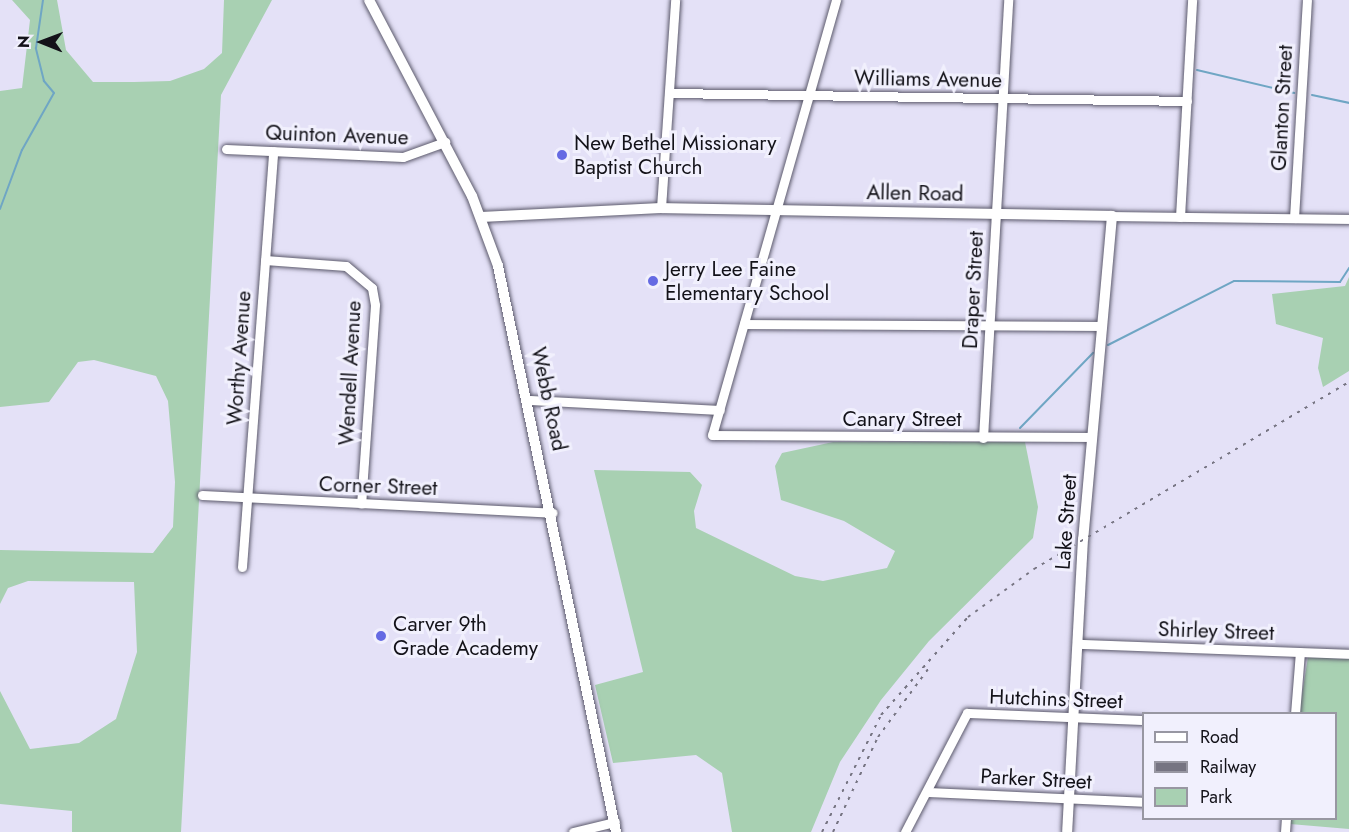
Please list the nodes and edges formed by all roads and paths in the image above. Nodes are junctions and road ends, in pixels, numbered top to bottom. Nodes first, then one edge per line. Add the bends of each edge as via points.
1 (369, 0) edge
2 (675, 0) edge
3 (836, 0) edge
4 (1008, 0) edge
5 (1192, 0) edge
6 (1307, 0) edge
7 (669, 93) junction
8 (810, 96) junction
9 (1002, 99) junction
10 (1187, 101) junction
11 (445, 142) junction
12 (226, 149) dead end
13 (273, 151) junction
14 (661, 208) junction
15 (776, 210) junction
16 (996, 214) junction
17 (1112, 216) junction
18 (481, 217) junction
19 (1180, 217) junction
20 (1294, 218) junction
21 (1349, 219) edge
22 (265, 260) junction
23 (744, 324) junction
24 (989, 325) junction
25 (1102, 326) junction
26 (530, 400) junction
27 (720, 410) junction
28 (1092, 437) junction
29 (983, 438) junction
30 (202, 495) dead end
31 (247, 498) junction
32 (361, 504) junction
33 (553, 513) junction
34 (242, 567) dead end
35 (1081, 644) junction
36 (1300, 652) junction
37 (1349, 654) edge
38 (1295, 712) edge
39 (1076, 717) junction
40 (1142, 720) edge
41 (927, 792) junction
42 (1069, 799) junction
43 (1142, 802) edge
44 (615, 827) edge
45 (573, 832) edge
46 (905, 832) edge
47 (1066, 832) edge

1 - 11 street, Webb Road
2 - 7 street
3 - 8 street
4 - 9 street, Draper Street
5 - 10 street
6 - 20 street, Glanton Street
7 - 8 street, Williams Avenue
7 - 14 street
8 - 9 street, Williams Avenue
8 - 15 street
9 - 10 street, Williams Avenue
9 - 16 street, Draper Street
10 - 19 street
11 - 13 street, Quinton Avenue via 403,157
11 - 18 street, Webb Road
12 - 13 street, Quinton Avenue
13 - 22 street, Worthy Avenue
14 - 15 street, Allen Road
14 - 18 street, Allen Road
15 - 16 street, Allen Road
15 - 23 street
16 - 17 street, Allen Road
16 - 24 street, Draper Street
17 - 19 street, Allen Road
17 - 25 street, Lake Street
18 - 26 street, Webb Road
19 - 20 street, Allen Road
20 - 21 street, Allen Road
22 - 31 street, Worthy Avenue
22 - 32 street, Wendell Avenue via 346,266 372,288 375,305
23 - 24 street
23 - 27 street
24 - 25 street
24 - 29 street, Draper Street
25 - 28 street, Lake Street
26 - 27 street
26 - 33 street, Webb Road
27 - 29 street, Canary Street via 712,435
28 - 29 street, Canary Street
28 - 35 street, Lake Street
30 - 31 street, Corner Street
31 - 32 street, Corner Street
31 - 34 street, Worthy Avenue
32 - 33 street, Corner Street
33 - 44 street, Webb Road
35 - 36 street, Shirley Street
35 - 39 street, Lake Street
36 - 37 street, Shirley Street
36 - 38 street
39 - 40 street, Hutchins Street
39 - 41 street, Hutchins Street via 967,713
39 - 42 street, Lake Street
41 - 42 street, Parker Street
41 - 46 street
42 - 43 street, Parker Street
42 - 47 street, Lake Street
44 - 45 street

